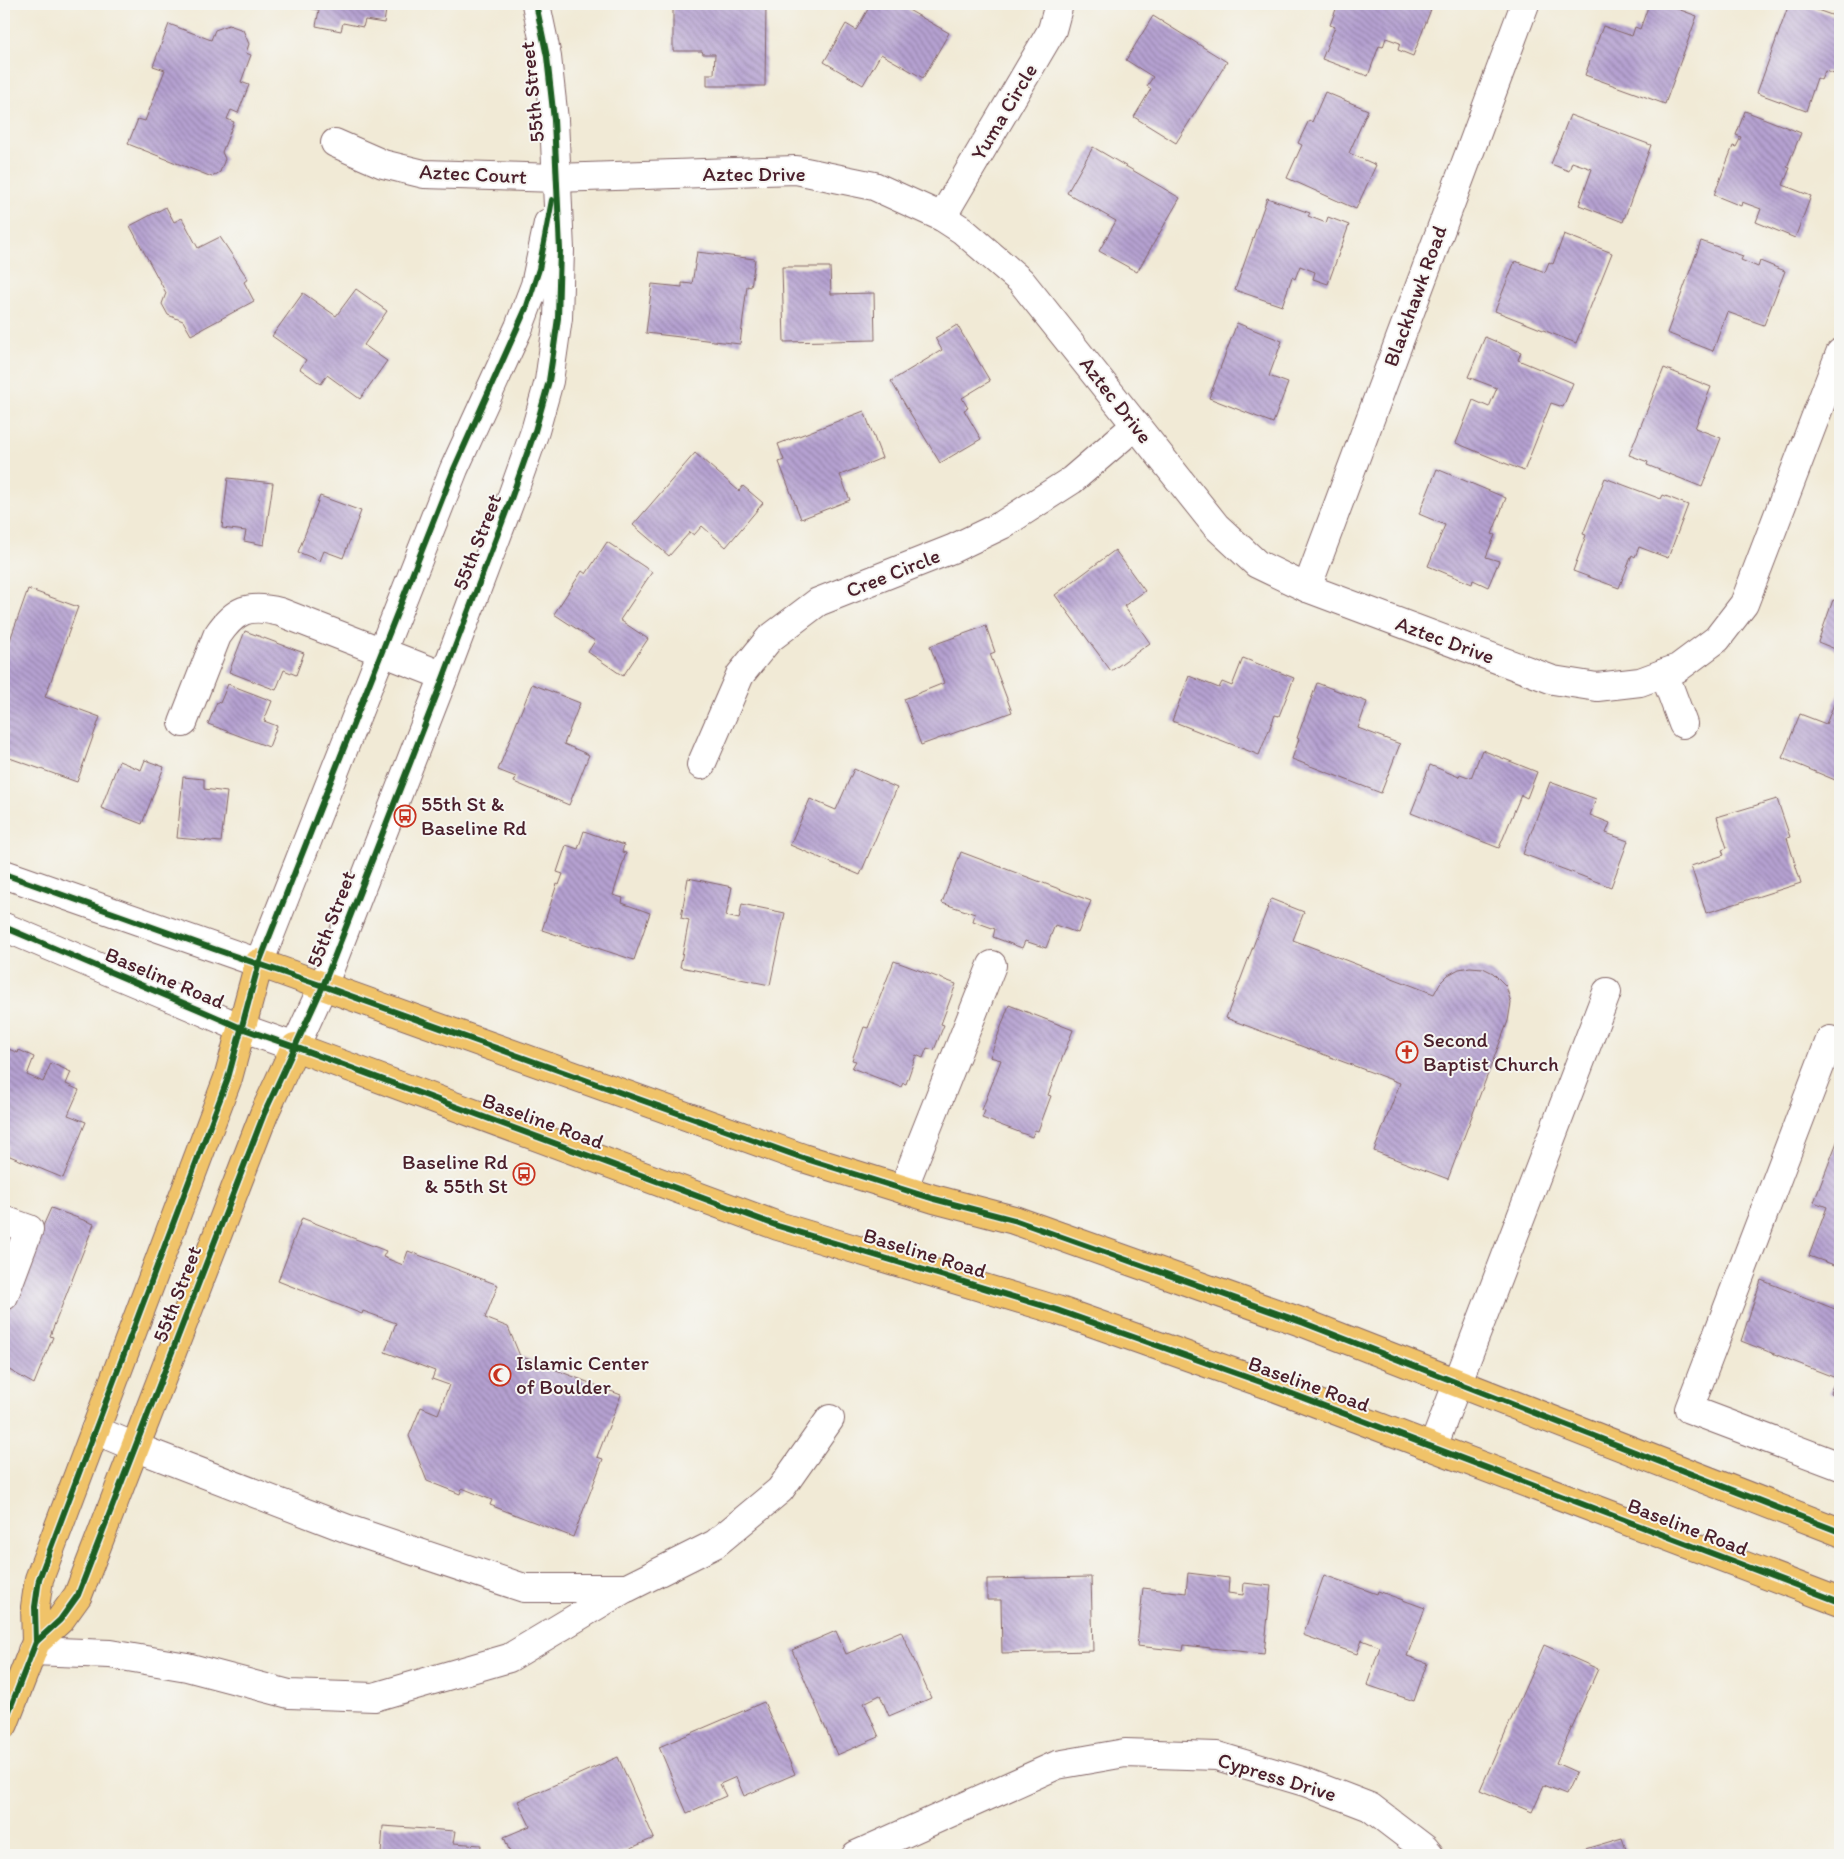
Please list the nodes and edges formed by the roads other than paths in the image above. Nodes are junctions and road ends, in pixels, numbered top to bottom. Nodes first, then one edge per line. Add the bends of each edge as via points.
1 (536, 4) edge
2 (1059, 4) edge
3 (1524, 4) edge
4 (335, 143) dead end
5 (556, 178) junction
6 (942, 217) junction
7 (1840, 353) edge
8 (1136, 425) junction
9 (1307, 588) junction
10 (381, 650) junction
11 (1664, 673) junction
12 (444, 676) junction
13 (184, 723) dead end
14 (1682, 724) dead end
15 (702, 765) dead end
16 (4, 874) edge
17 (4, 927) edge
18 (258, 964) junction
19 (992, 965) dead end
20 (323, 986) junction
21 (1607, 992) dead end
22 (241, 1028) junction
23 (1840, 1044) edge
24 (295, 1047) junction
25 (903, 1189) junction
26 (4, 1220) edge
27 (4, 1296) edge
28 (1458, 1383) junction
29 (830, 1420) dead end
30 (96, 1430) junction
31 (134, 1447) junction
32 (1433, 1447) junction
33 (1840, 1466) edge
34 (1840, 1532) edge
35 (627, 1588) junction
36 (1840, 1602) edge
37 (34, 1647) junction
38 (4, 1724) edge
39 (856, 1855) edge
40 (1430, 1855) edge

1 - 5 street, 55th Street via 547,57
2 - 6 street, Yuma Circle via 1052,30
3 - 9 street, Blackhawk Road
4 - 5 street, Aztec Court via 383,164 424,174
5 - 6 street, Aztec Drive via 796,170 874,186
5 - 10 street, 55th Street via 539,268 527,306 454,469
5 - 12 street, 55th Street via 560,291 549,382 512,496
6 - 8 street, Aztec Drive via 1021,281
7 - 11 street, Aztec Drive via 1744,604 1717,639 1678,668
8 - 9 street, Aztec Drive via 1216,526 1257,564
8 - 15 street, Cree Circle via 1072,480 1002,525 952,549 818,602 769,639 740,675
9 - 11 street, Aztec Drive via 1553,680 1596,687 1640,682
10 - 12 street
10 - 13 street via 280,612 244,609 225,624 217,636
10 - 18 street, 55th Street
11 - 14 street
12 - 20 street, 55th Street
16 - 18 street, Baseline Road
17 - 22 street, Baseline Road
18 - 20 main road, Baseline Road
18 - 22 main road, 55th Street
19 - 25 street
20 - 24 street, 55th Street
20 - 25 main road, Baseline Road via 803,1158
21 - 28 street
22 - 24 street, Baseline Road
22 - 30 main road, 55th Street via 228,1078
23 - 33 street via 1830,1040 1689,1408
24 - 31 main road, 55th Street via 264,1114
24 - 32 main road, Baseline Road via 778,1226 1057,1310
25 - 28 main road, Baseline Road via 1014,1220 1304,1323
26 - 27 street via 29,1229
28 - 32 street
28 - 34 main road, Baseline Road
29 - 35 street via 780,1490 715,1544
30 - 31 street
30 - 37 main road, 55th Street via 39,1579
31 - 35 street via 348,1529 524,1588
31 - 37 main road, 55th Street via 78,1594 60,1620
32 - 36 main road, Baseline Road
35 - 37 street via 509,1658 374,1697 289,1694 187,1667 110,1654
37 - 38 main road, 55th Street
39 - 40 street, Cypress Drive via 1057,1765 1125,1753 1217,1756 1305,1782 1370,1807

